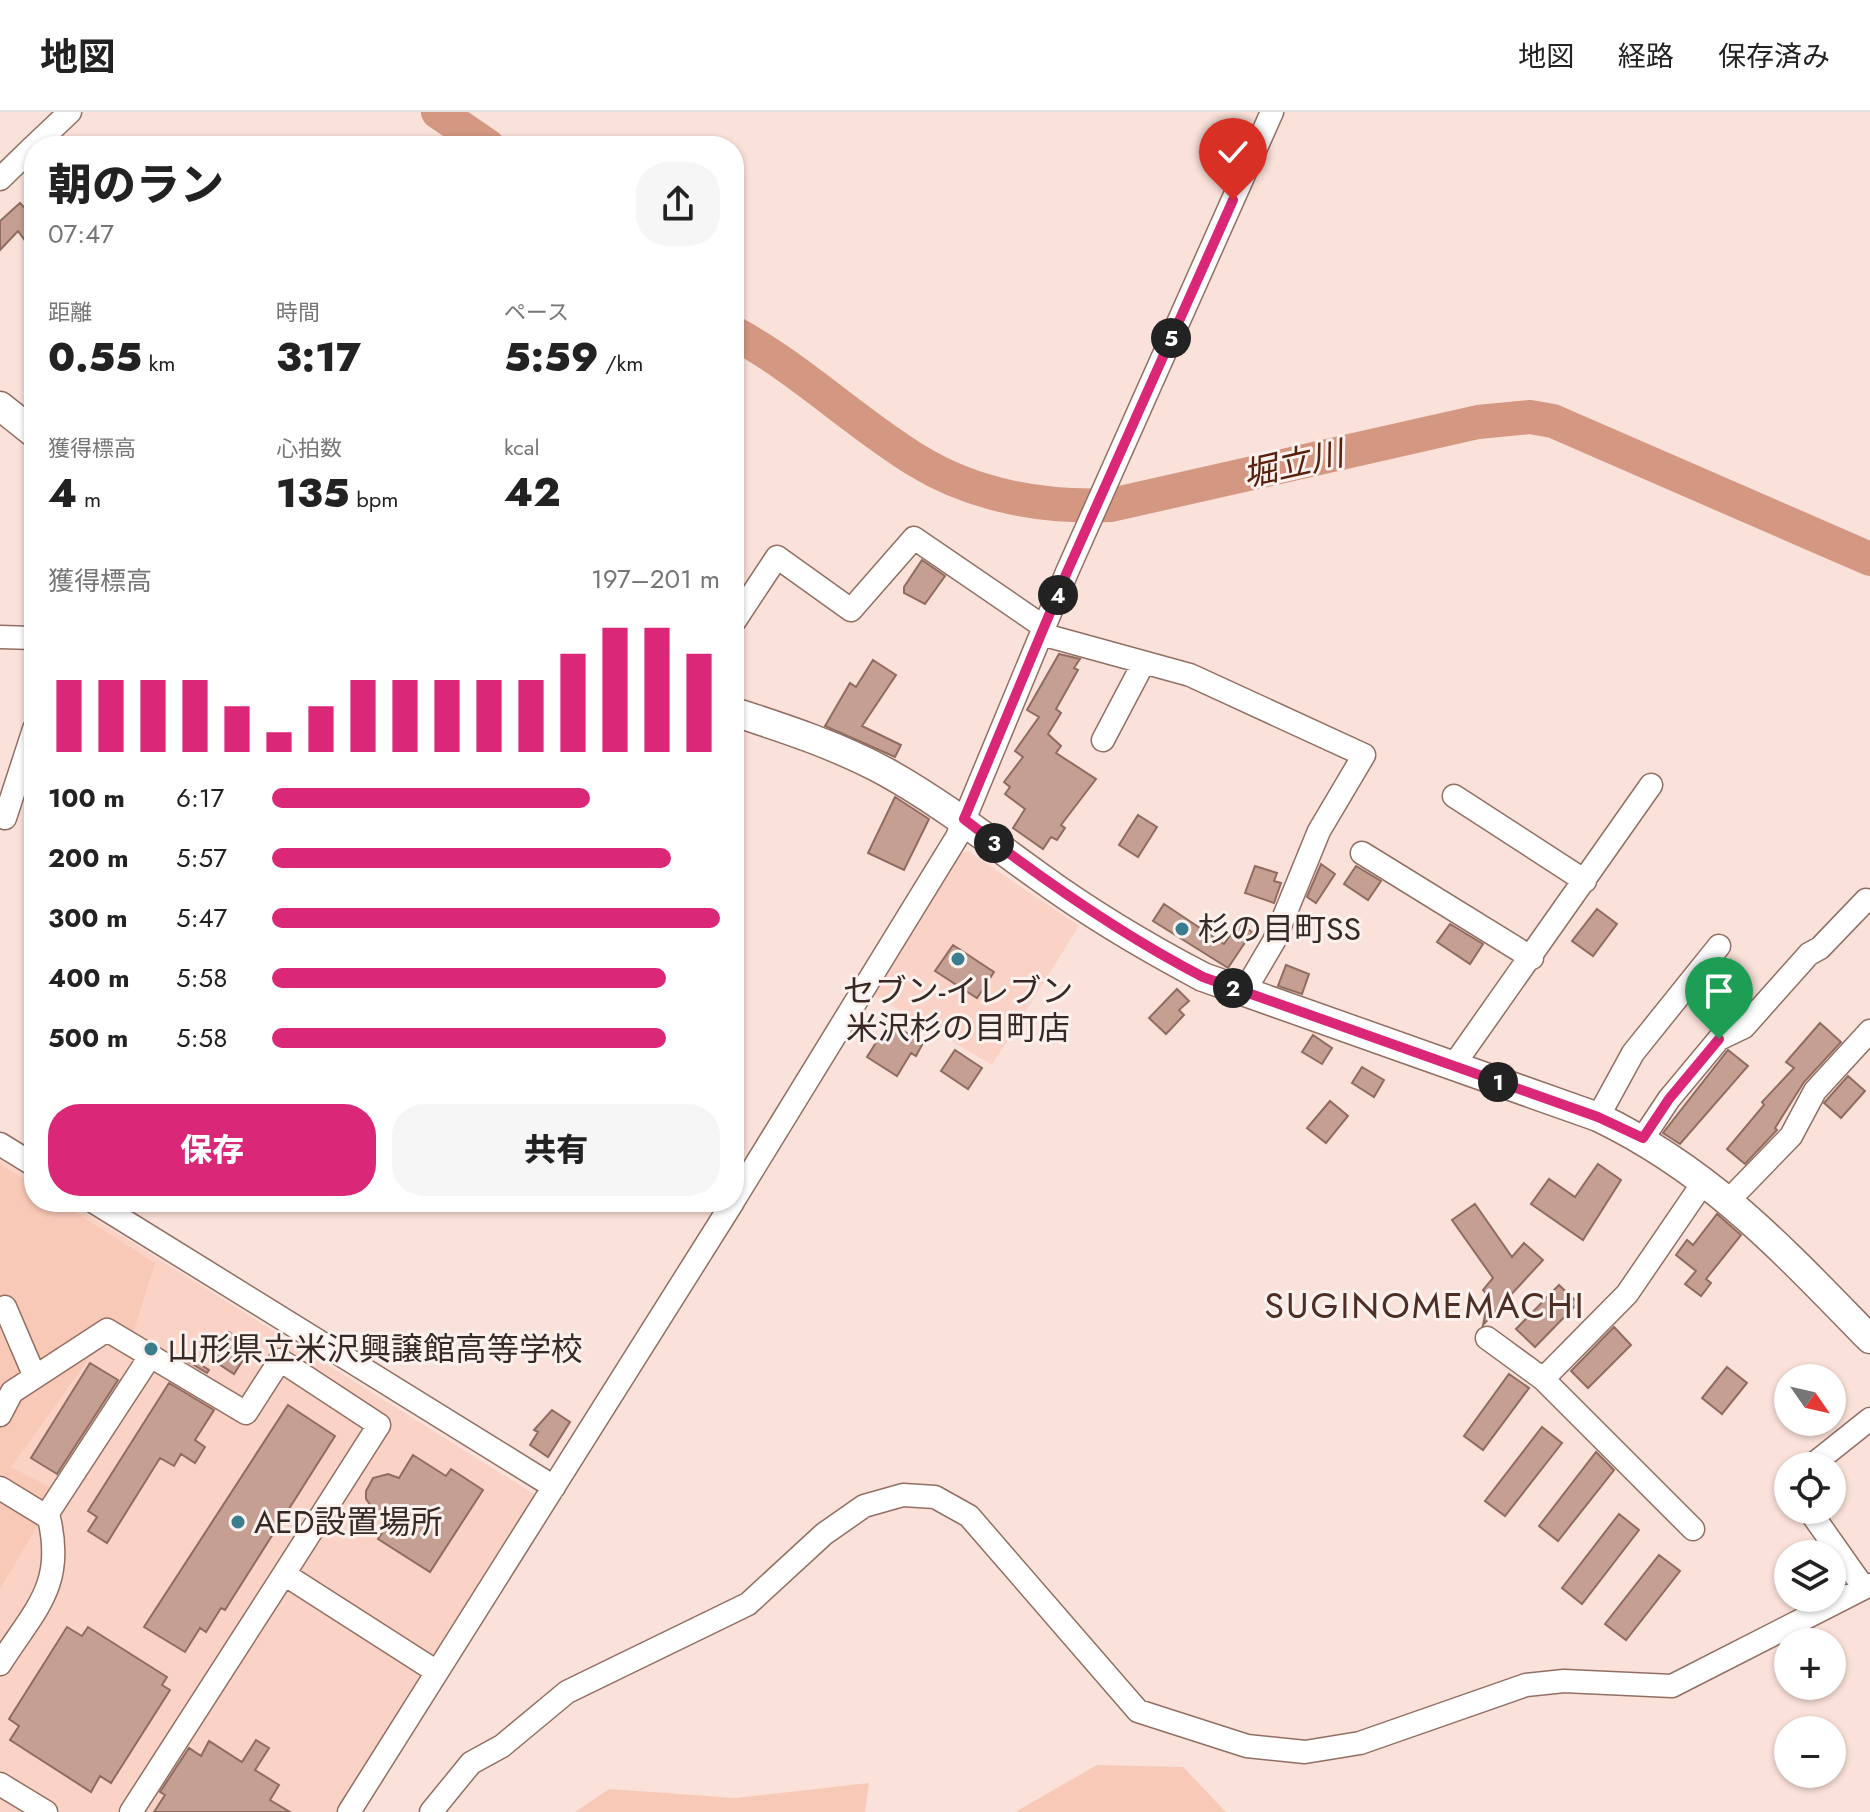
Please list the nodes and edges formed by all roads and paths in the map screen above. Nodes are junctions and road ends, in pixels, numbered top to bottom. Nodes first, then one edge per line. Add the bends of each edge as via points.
1 (70, 112) edge
2 (1272, 112) edge
3 (45, 136) edge
4 (24, 156) edge
5 (0, 179) edge
6 (0, 406) edge
7 (24, 425) edge
8 (744, 607) edge
9 (1043, 630) junction
10 (0, 637) edge
11 (24, 638) edge
12 (1143, 664) junction
13 (744, 715) edge
14 (1103, 740) dead end
15 (24, 760) edge
16 (1651, 785) dead end
17 (1454, 796) dead end
18 (5, 818) dead end
19 (964, 819) junction
20 (1362, 853) dead end
21 (1585, 881) junction
22 (1866, 900) dead end
23 (1719, 946) dead end
24 (1532, 958) junction
25 (1244, 992) junction
26 (1870, 1031) edge
27 (1453, 1066) junction
28 (1598, 1117) junction
29 (1643, 1138) junction
30 (0, 1144) edge
31 (24, 1159) edge
32 (1705, 1180) junction
33 (744, 1183) edge
34 (1728, 1201) junction
35 (110, 1212) edge
36 (726, 1212) edge
37 (5, 1307) dead end
38 (1487, 1338) dead end
39 (1870, 1339) edge
40 (151, 1355) junction
41 (35, 1377) junction
42 (1543, 1379) junction
43 (0, 1415) edge
44 (1870, 1419) edge
45 (1829, 1452) edge
46 (554, 1487) junction
47 (0, 1488) edge
48 (46, 1516) junction
49 (1820, 1524) edge
50 (1693, 1529) dead end
51 (284, 1574) junction
52 (1867, 1587) edge
53 (0, 1664) edge
54 (437, 1672) junction
55 (0, 1784) edge
56 (46, 1812) edge
57 (131, 1812) edge
58 (349, 1812) edge
59 (431, 1812) edge

1 - 3 street
2 - 9 street
4 - 5 street
6 - 7 main road
8 - 9 street via 777,557 851,610 914,538
9 - 12 street
9 - 19 street
10 - 11 street
12 - 14 street
12 - 25 street via 1190,675 1364,755 1319,831 1274,941
13 - 19 main road via 812,737
15 - 18 street
16 - 21 street
17 - 21 street
19 - 25 main road via 1038,877 1159,954
19 - 33 street
20 - 24 street
21 - 24 street
22 - 29 street via 1744,1027 1719,1039
23 - 28 street via 1633,1053
24 - 27 street
25 - 27 main road
26 - 34 street via 1815,1091 1791,1136
27 - 28 main road
28 - 29 main road
29 - 32 main road
30 - 31 street
32 - 34 main road
32 - 42 street via 1627,1294
34 - 39 main road
35 - 46 street
36 - 46 street
37 - 41 street
38 - 42 street
40 - 41 street via 107,1330
40 - 48 street
40 - 51 street via 246,1413 280,1360 379,1425
41 - 43 street via 12,1392
42 - 50 street
44 - 45 street
46 - 54 street
47 - 48 street
48 - 53 street via 56,1548 52,1581
49 - 52 street
51 - 54 street
51 - 57 street
52 - 59 street via 1672,1686 1564,1681 1526,1685 1360,1743 1305,1752 1247,1746 1138,1711 969,1516 935,1497 903,1495 864,1506 824,1534 748,1604 567,1692 502,1746 471,1763
54 - 58 street
55 - 56 street

